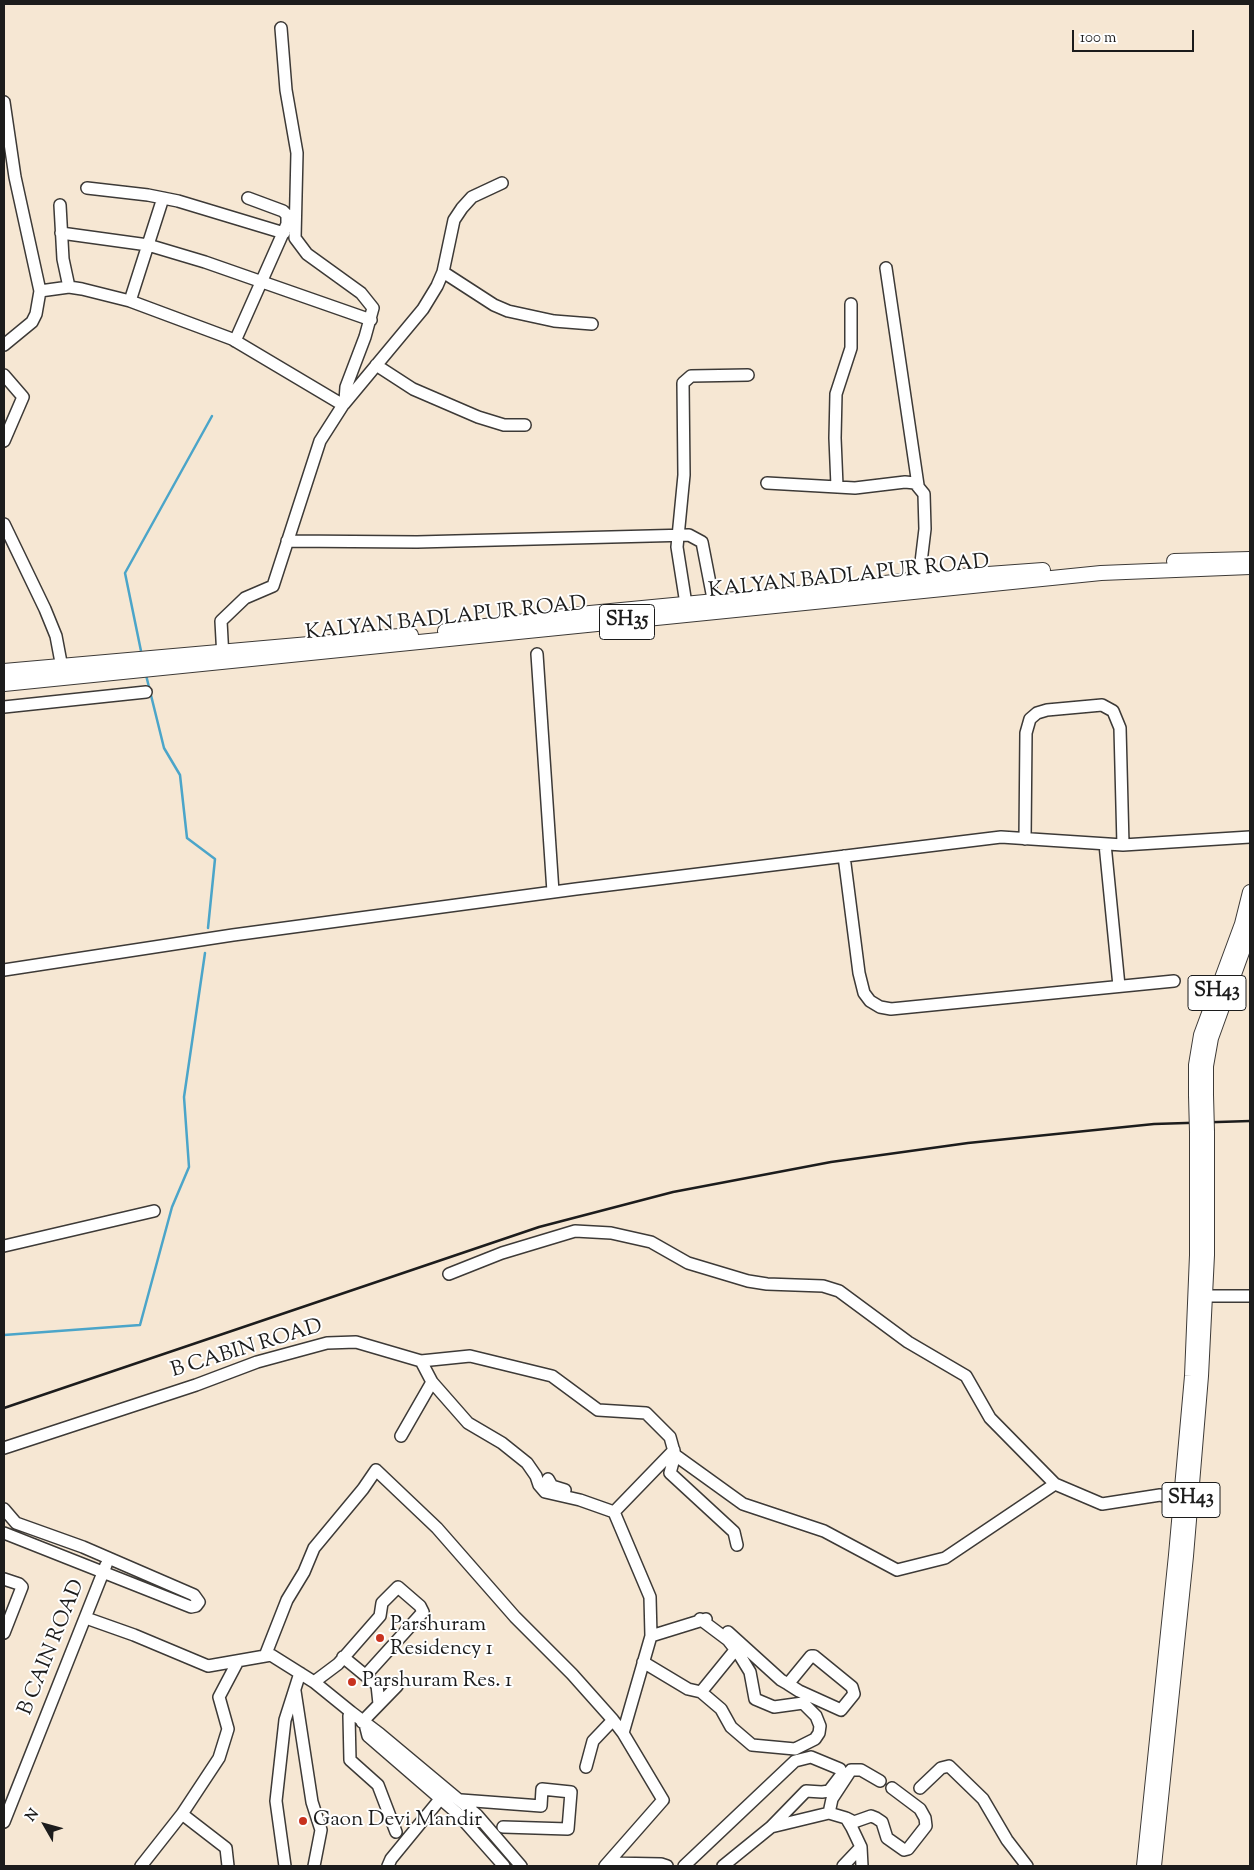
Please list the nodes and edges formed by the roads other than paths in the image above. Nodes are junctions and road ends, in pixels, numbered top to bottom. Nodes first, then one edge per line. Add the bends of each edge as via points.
1 (281, 28) dead end
2 (4, 102) edge
3 (502, 183) dead end
4 (87, 188) dead end
5 (163, 198) junction
6 (248, 198) dead end
7 (60, 205) dead end
8 (61, 233) junction
9 (284, 233) junction
10 (148, 245) junction
11 (886, 268) dead end
12 (443, 272) junction
13 (261, 282) junction
14 (69, 287) junction
15 (40, 291) junction
16 (130, 301) junction
17 (851, 304) dead end
18 (370, 320) junction
19 (592, 324) dead end
20 (235, 341) junction
21 (4, 345) edge
22 (376, 365) junction
23 (4, 375) edge
24 (748, 375) dead end
25 (344, 403) junction
26 (525, 425) dead end
27 (4, 441) edge
28 (767, 483) dead end
29 (918, 485) junction
30 (838, 486) junction
31 (4, 526) edge
32 (678, 534) junction
33 (287, 541) junction
34 (1250, 559) edge
35 (1250, 568) edge
36 (919, 579) junction
37 (967, 581) junction
38 (686, 604) junction
39 (715, 607) junction
40 (620, 616) junction
41 (537, 654) dead end
42 (222, 657) junction
43 (4, 671) edge
44 (63, 673) junction
45 (4, 684) edge
46 (146, 692) dead end
47 (4, 707) edge
48 (1250, 837) edge
49 (1025, 839) junction
50 (1105, 844) junction
51 (1123, 845) junction
52 (844, 856) junction
53 (553, 892) junction
54 (1250, 892) edge
55 (1250, 930) edge
56 (4, 970) edge
57 (1174, 981) dead end
58 (1119, 986) junction
59 (1201, 1095) junction
60 (1202, 1132) junction
61 (154, 1211) dead end
62 (4, 1246) edge
63 (449, 1274) dead end
64 (1206, 1296) junction
65 (1250, 1296) edge
66 (421, 1361) junction
67 (432, 1382) junction
68 (401, 1436) dead end
69 (4, 1448) edge
70 (675, 1452) junction
71 (548, 1480) dead end
72 (1055, 1484) junction
73 (565, 1489) junction
74 (1186, 1501) junction
75 (4, 1509) edge
76 (614, 1512) junction
77 (4, 1533) edge
78 (737, 1545) dead end
79 (109, 1558) junction
80 (104, 1572) junction
81 (4, 1579) edge
82 (86, 1618) junction
83 (700, 1619) junction
84 (4, 1634) edge
85 (651, 1636) junction
86 (736, 1650) junction
87 (268, 1655) junction
88 (343, 1657) junction
89 (238, 1661) junction
90 (643, 1662) junction
91 (300, 1673) junction
92 (366, 1675) junction
93 (314, 1682) junction
94 (788, 1684) junction
95 (397, 1686) dead end
96 (295, 1690) junction
97 (701, 1692) junction
98 (379, 1704) junction
99 (351, 1712) junction
100 (614, 1720) junction
101 (363, 1723) junction
102 (623, 1732) junction
103 (586, 1767) dead end
104 (880, 1781) dead end
105 (892, 1788) dead end
106 (920, 1788) dead end
107 (9, 1794) edge
108 (441, 1798) junction
109 (461, 1800) junction
110 (829, 1813) junction
111 (182, 1814) junction
112 (846, 1818) junction
113 (4, 1822) edge
114 (503, 1827) dead end
115 (770, 1827) junction
116 (396, 1832) dead end
117 (861, 1847) junction
118 (607, 1865) edge
119 (140, 1866) edge
120 (228, 1866) edge
121 (284, 1866) edge
122 (314, 1866) edge
123 (388, 1866) edge
124 (504, 1866) edge
125 (521, 1866) edge
126 (667, 1866) edge
127 (684, 1866) edge
128 (723, 1866) edge
129 (844, 1866) edge
130 (862, 1866) edge
131 (1027, 1866) edge
132 (1144, 1866) edge
133 (1154, 1866) edge

1 - 18 street via 286,90 297,153 295,238 307,254 370,301 373,308
2 - 15 street via 15,177
3 - 12 street via 472,197 454,220
4 - 5 street
5 - 9 street
5 - 10 street
6 - 9 street via 275,207 287,215
7 - 8 street
8 - 10 street
8 - 14 street
9 - 13 street
10 - 13 street
10 - 16 street
11 - 29 street
12 - 19 street via 508,311 554,321
12 - 22 street via 423,309
13 - 18 street
13 - 20 street
14 - 15 street
14 - 16 street
15 - 21 street via 32,322
16 - 20 street
17 - 30 street via 851,348 836,394
18 - 25 street via 346,387
20 - 25 street
22 - 25 street
22 - 26 street via 413,389 478,418 504,425
23 - 27 street via 24,397
24 - 32 street via 691,376 683,382 684,484
25 - 33 street via 320,441
28 - 30 street
29 - 30 street via 905,482 855,488
29 - 36 street via 924,494 925,529
31 - 44 street via 56,636
32 - 33 street via 417,542
32 - 38 street
32 - 39 street via 695,536 702,542
33 - 42 street via 273,586 245,598 221,621
34 - 37 main road, KALYAN BADLAPUR ROAD / SH35 via 1200,559
35 - 37 main road, KALYAN BADLAPUR ROAD / SH35
36 - 37 main road, KALYAN BADLAPUR ROAD / SH35
36 - 39 main road, KALYAN BADLAPUR ROAD / SH35
37 - 39 main road, KALYAN BADLAPUR ROAD / SH35
38 - 39 main road, KALYAN BADLAPUR ROAD / SH35
38 - 40 main road, KALYAN BADLAPUR ROAD / SH35
39 - 40 main road, KALYAN BADLAPUR ROAD / SH35
40 - 42 main road, KALYAN BADLAPUR ROAD / SH35
41 - 53 street
42 - 44 main road, KALYAN BADLAPUR ROAD / SH35
43 - 44 main road, KALYAN BADLAPUR ROAD / SH35
44 - 45 main road, KALYAN BADLAPUR ROAD / SH35
46 - 47 street
48 - 51 street
49 - 50 street
49 - 51 street via 1026,733 1030,719 1047,710 1102,704 1113,711 1120,728
49 - 52 street via 1001,837
50 - 51 street
50 - 58 street
52 - 53 street
52 - 58 street via 859,973 864,993 880,1007 891,1009
53 - 56 street
54 - 59 main road, SH43 via 1242,924 1201,1035 1196,1065
55 - 59 main road, SH43 via 1210,1038
57 - 58 street
59 - 60 main road, SH43, bridge
60 - 64 main road, SH43
60 - 74 main road, SH43
61 - 62 street
63 - 72 street via 502,1253 575,1231 610,1233 651,1242 688,1262 748,1281 823,1286 839,1291 908,1342 966,1376 990,1418
64 - 65 street
64 - 74 main road, SH43
66 - 67 street
66 - 69 street, B CABIN ROAD via 356,1342 328,1343 257,1362
66 - 70 street via 470,1356 552,1376 598,1410 646,1413 670,1437
67 - 68 street
67 - 73 street via 468,1423 502,1443 527,1463 545,1492
70 - 72 street via 743,1504 824,1530 897,1570 945,1558
70 - 76 street
70 - 78 street via 670,1473 734,1532
71 - 73 street via 552,1486
72 - 74 street via 1102,1504 1160,1495
73 - 76 street
74 - 132 main road, SH43
74 - 133 main road, SH43
75 - 79 street, B CAIN ROAD via 16,1522
76 - 85 street via 650,1597
77 - 80 street, B CAIN ROAD
79 - 80 street, B CAIN ROAD
79 - 80 street, B CAIN ROAD via 194,1595 199,1602 190,1606
80 - 82 street, B CAIN ROAD
81 - 84 street via 22,1587
82 - 89 street via 208,1666
82 - 107 street, B CAIN ROAD
83 - 85 street
83 - 86 street
83 - 94 street via 717,1622
85 - 90 street
86 - 97 street
86 - 97 street via 750,1672 755,1699 774,1707 803,1702 816,1716 820,1733 805,1746 795,1749 752,1745 731,1727 721,1709
87 - 89 street
87 - 91 street
87 - 100 street via 287,1600 314,1548 376,1470 448,1540 515,1617
88 - 92 street
88 - 92 street via 380,1616 382,1603 398,1587 404,1590 422,1612
88 - 93 street via 330,1672
89 - 111 street via 219,1697 228,1729 224,1748
90 - 97 street via 688,1689
90 - 102 street
91 - 93 street
91 - 96 street
92 - 98 street via 378,1687
93 - 99 street
94 - 94 street via 814,1656 852,1687 854,1694 838,1710
95 - 98 street
96 - 121 street via 285,1720 276,1801
96 - 122 street via 312,1802 321,1830
98 - 101 street
99 - 101 street
99 - 116 street via 350,1760 378,1785
100 - 102 street
100 - 103 street via 593,1741
101 - 108 street via 368,1736
101 - 109 street
102 - 118 street via 663,1800
104 - 110 street via 861,1770 851,1770 832,1799
105 - 112 street via 920,1809 925,1818 926,1826 908,1849 904,1850 887,1838 882,1822 876,1818 871,1816 854,1822
106 - 131 street via 941,1768 950,1766 983,1799
107 - 113 street, B CAIN ROAD
108 - 123 street
108 - 124 street
109 - 114 street via 541,1806 542,1789 571,1792 568,1829
109 - 125 street
110 - 112 street
110 - 115 street
111 - 119 street
111 - 120 street via 226,1848
112 - 117 street
115 - 127 street via 806,1791 829,1790 842,1774 840,1769 811,1756 795,1761
115 - 128 street
117 - 129 street
117 - 130 street
118 - 126 street

